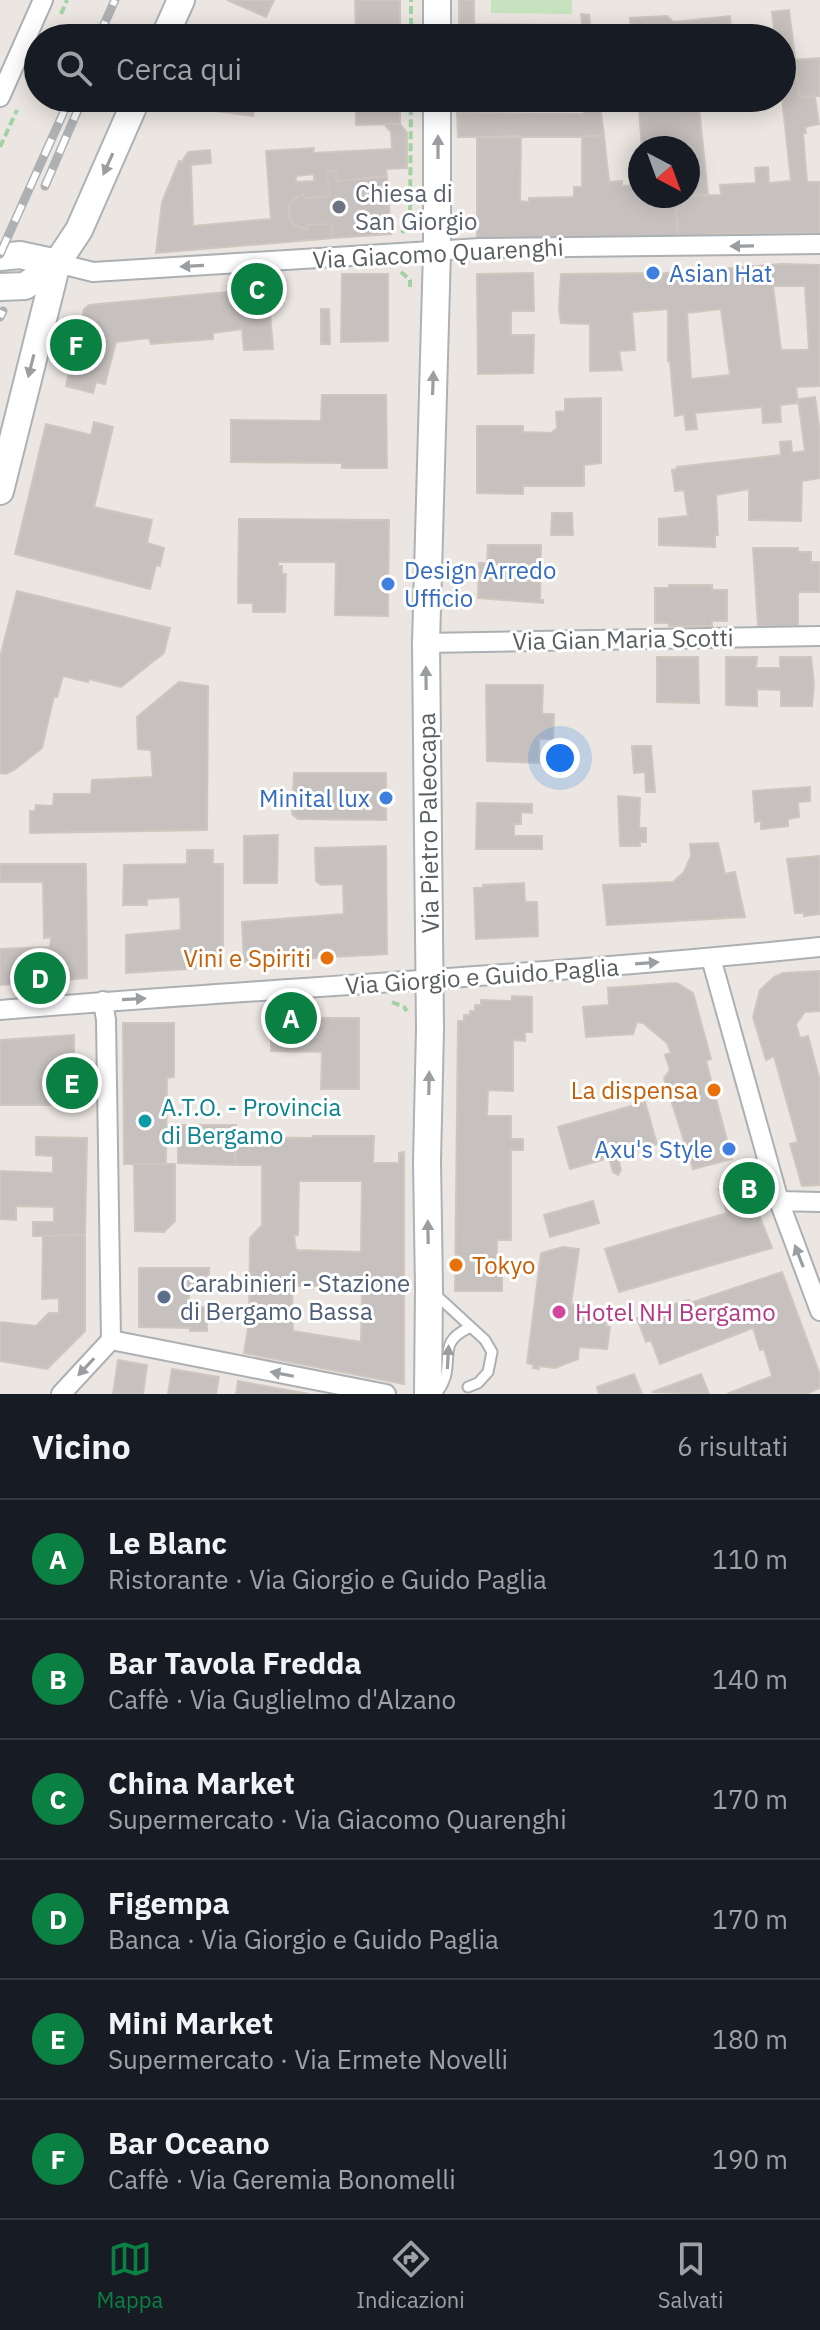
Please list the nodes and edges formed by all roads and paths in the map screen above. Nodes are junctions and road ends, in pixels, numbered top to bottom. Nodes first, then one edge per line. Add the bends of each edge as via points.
1 (181, 0) edge
2 (411, 0) edge
3 (437, 0) edge
4 (41, 1) edge
5 (31, 24) edge
6 (170, 24) edge
7 (411, 24) edge
8 (437, 24) edge
9 (24, 41) edge
10 (0, 97) edge
11 (131, 112) edge
12 (437, 112) edge
13 (820, 244) edge
14 (437, 251) junction
15 (5, 256) edge
16 (57, 263) junction
17 (0, 287) edge
18 (0, 491) edge
19 (820, 636) edge
20 (426, 643) junction
21 (820, 947) edge
22 (711, 958) junction
23 (429, 980) junction
24 (103, 1001) junction
25 (0, 1010) edge
26 (779, 1201) junction
27 (820, 1202) edge
28 (429, 1289) junction
29 (820, 1311) edge
30 (469, 1328) junction
31 (111, 1340) junction
32 (468, 1387) dead end
33 (61, 1394) edge
34 (386, 1394) edge
35 (428, 1394) edge
36 (436, 1394) edge

1 - 6 main road
2 - 7 path
3 - 8 main road
4 - 5 street
9 - 10 street
11 -> 16 main road via 79,230
14 -> 12 main road, Via Pietro Paleocapa
13 -> 14 street, Via Giacomo Quarenghi
14 -> 16 street, Via Giacomo Quarenghi via 93,272
20 -> 14 main road, Via Pietro Paleocapa
15 - 16 main road
16 - 17 main road via 25,286
16 -> 18 main road
19 - 20 street, Via Gian Maria Scotti
23 -> 20 main road, Via Pietro Paleocapa
21 - 22 street, Via Giorgio e Guido Paglia
23 -> 22 street, Via Giorgio e Guido Paglia
22 - 26 street
24 -> 23 street, Via Giorgio e Guido Paglia
28 -> 23 main road, Via Pietro Paleocapa
24 - 25 street, Via Giorgio e Guido Paglia
24 - 31 street
26 - 27 street
29 -> 26 street
28 - 30 lane
28 - 35 main road, Via Pietro Paleocapa
30 - 32 lane via 485,1340 492,1359 483,1378
36 -> 30 lane via 448,1372 450,1341
31 -> 33 street
34 -> 31 street

